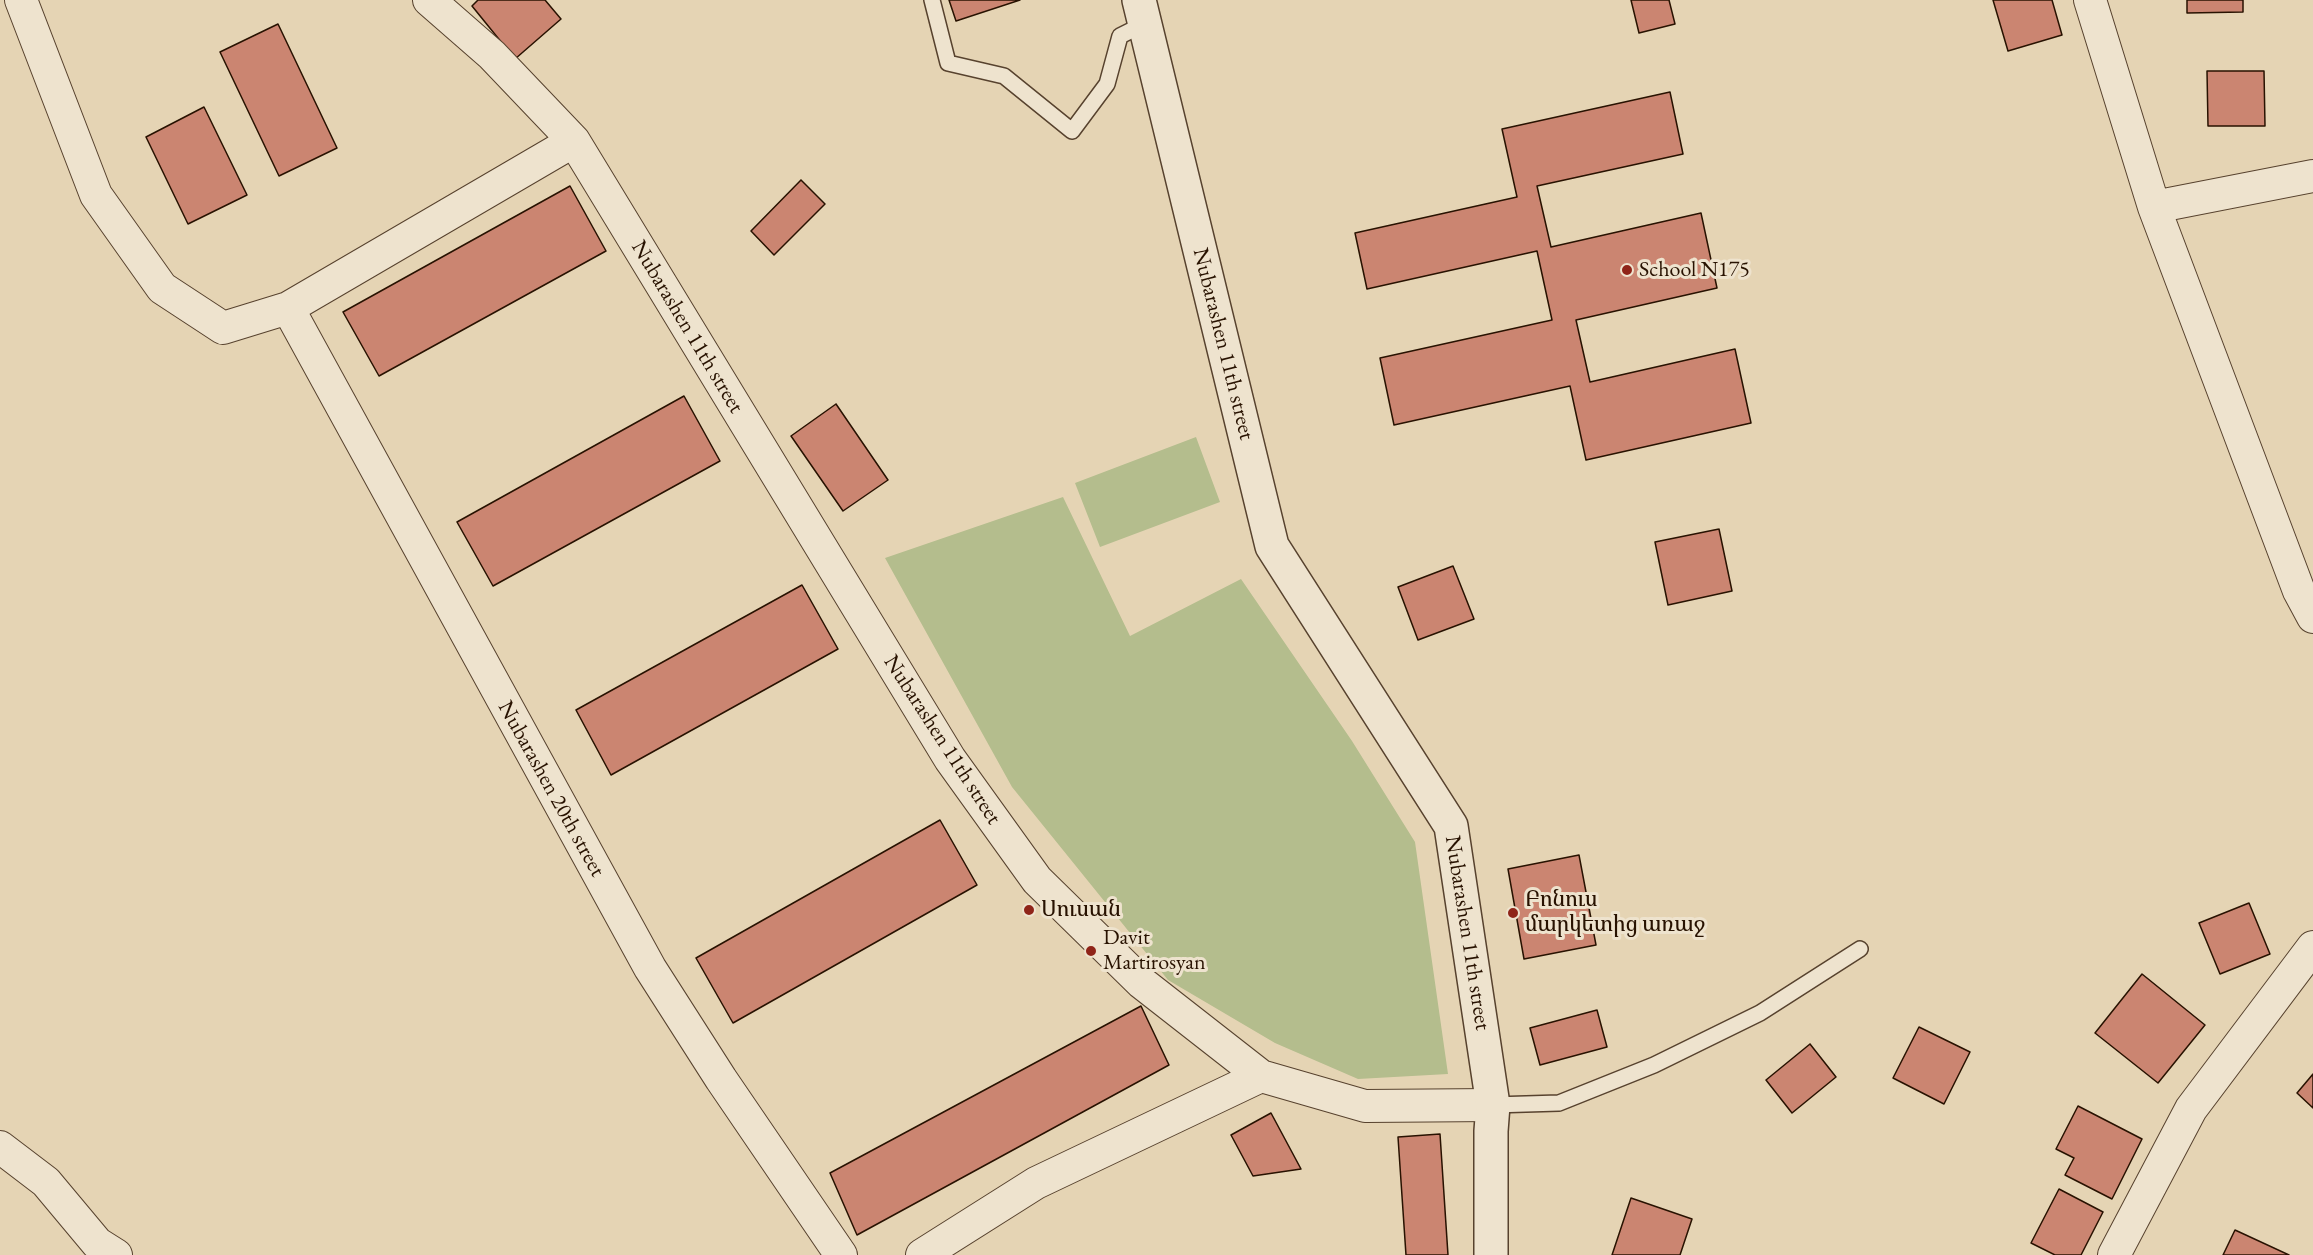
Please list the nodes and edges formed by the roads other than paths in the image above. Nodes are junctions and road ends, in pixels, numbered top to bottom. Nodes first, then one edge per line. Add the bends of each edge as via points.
1 (21, 0) edge
2 (429, 0) edge
3 (932, 0) edge
4 (2090, 0) edge
5 (1141, 12) edge
6 (574, 141) junction
7 (2313, 176) edge
8 (2154, 207) junction
9 (288, 308) junction
10 (2313, 616) edge
11 (2313, 947) edge
12 (1860, 949) dead end
13 (1261, 1076) junction
14 (1493, 1105) junction
15 (0, 1147) edge
16 (116, 1255) edge
17 (841, 1255) edge
18 (922, 1255) edge
19 (1491, 1255) edge
20 (2114, 1255) edge

1 - 9 street via 96,195 162,288 223,328
2 - 6 street, Nubarashen 11th street via 492,55
3 - 5 lane via 948,63 1004,76 1072,131 1107,84 1120,36
4 - 8 street
5 - 14 street, Nubarashen 11th street via 1272,546 1451,826
6 - 9 street
6 - 13 street, Nubarashen 11th street via 950,759 1037,880 1142,983
7 - 8 street
8 - 10 street via 2300,591
9 - 17 street, Nubarashen 20th street via 650,968
11 - 20 street via 2192,1109
12 - 14 lane via 1760,1013 1654,1065 1559,1103
13 - 14 street, Nubarashen 11th street via 1365,1106
13 - 18 street via 1036,1183
14 - 19 street, Nubarashen 11th street
15 - 16 street via 46,1182 97,1243

